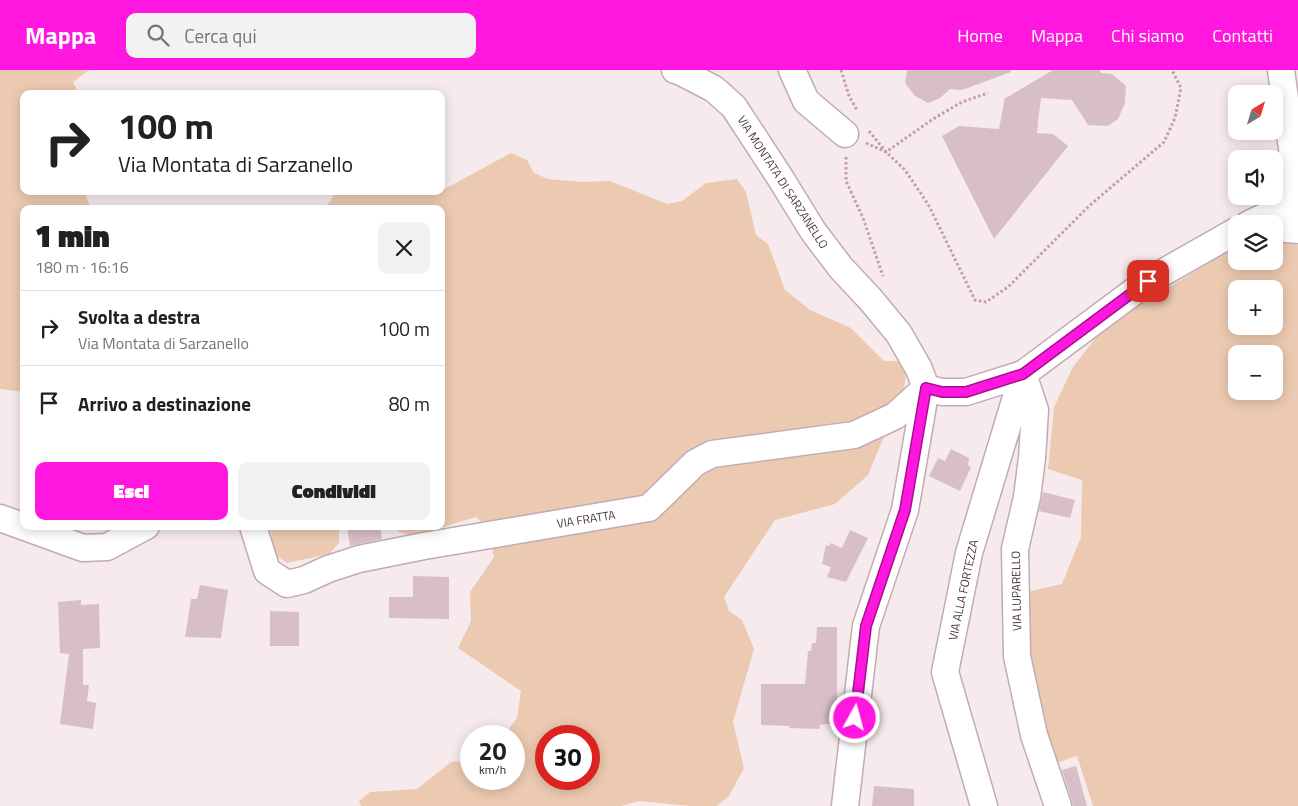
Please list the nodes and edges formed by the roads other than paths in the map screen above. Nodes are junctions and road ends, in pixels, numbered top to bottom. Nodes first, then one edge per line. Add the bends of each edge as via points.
1 (675, 70) edge
2 (792, 70) edge
3 (1281, 70) edge
4 (845, 134) road end
5 (1295, 204) edge
6 (1270, 215) edge
7 (1283, 229) edge
8 (1298, 230) edge
9 (1228, 236) edge
10 (1023, 374) junction
11 (926, 388) junction
12 (0, 518) edge
13 (20, 525) edge
14 (33, 530) edge
15 (139, 530) edge
16 (254, 530) edge
17 (845, 806) edge
18 (984, 806) edge
19 (1058, 806) edge

1 - 11 street, VIA MONTATA DI SARZANELLO via 714,89 734,107 813,231 899,334 920,369
2 - 4 street via 806,101
3 - 5 street via 1295,170
5 - 6 street
7 - 8 street
9 - 10 street via 1148,281
10 - 11 street via 966,392
10 - 18 street, VIA ALLA FORTEZZA via 969,553 945,672
10 - 19 street, VIA LUPARELLO via 1035,410 1027,497 1015,549 1018,656 1034,735
11 - 16 street, VIA FRATTA via 895,416 854,435 712,454 696,463 649,508 359,558 286,584 267,571
11 - 17 street via 905,510 866,626
12 - 13 street
14 - 15 street via 83,548 107,547

